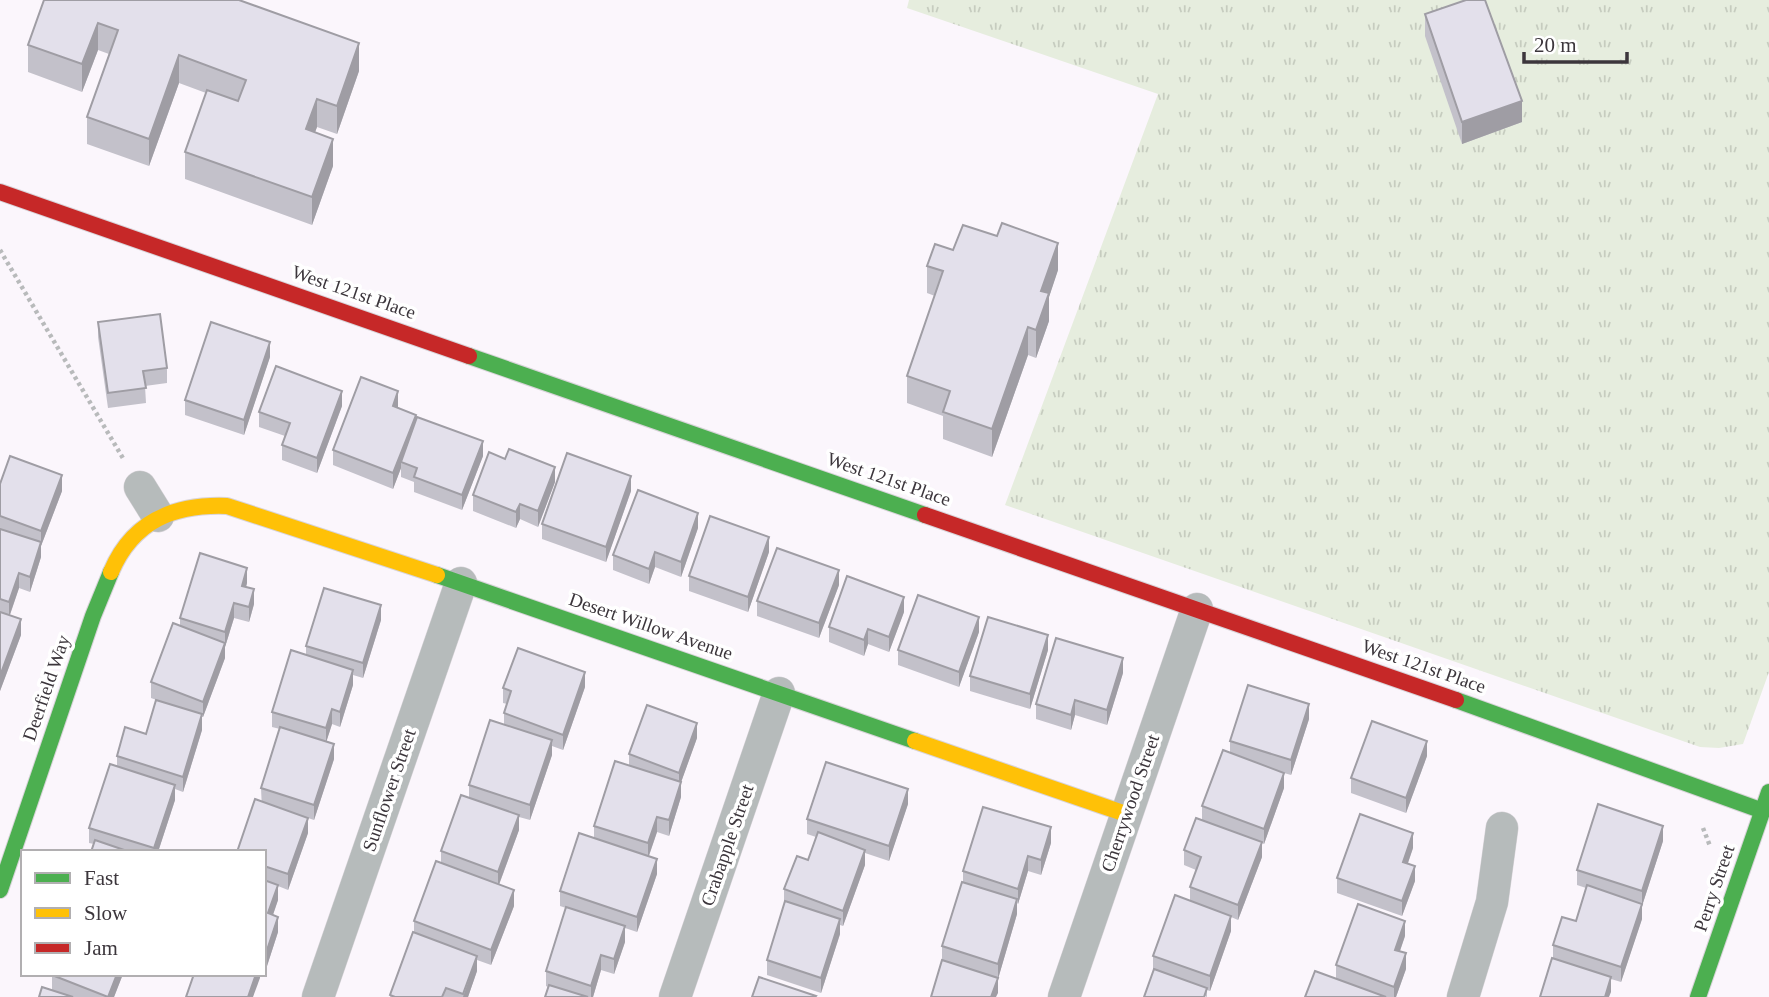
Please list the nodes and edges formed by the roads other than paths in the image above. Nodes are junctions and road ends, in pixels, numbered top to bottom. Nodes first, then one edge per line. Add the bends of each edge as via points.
1 (0, 192) edge
2 (140, 487) road end
3 (158, 516) junction
4 (461, 583) junction
5 (1197, 608) junction
6 (779, 693) junction
7 (1769, 792) edge
8 (1763, 811) junction
9 (1126, 814) junction
10 (1502, 828) dead end
11 (0, 890) edge
12 (318, 997) edge
13 (675, 997) edge
14 (1064, 997) edge
15 (1463, 997) edge
16 (1698, 997) edge

1 - 5 street, West 121st Place
2 - 3 street
3 - 4 street, Desert Willow Avenue via 201,505 227,506
3 - 11 street, Deerfield Way via 115,562
4 - 6 street, Desert Willow Avenue
4 - 12 street, Sunflower Street
5 - 8 street, West 121st Place
5 - 9 street, Cherrywood Street
6 - 9 street, Desert Willow Avenue
6 - 13 street, Crabapple Street
7 - 8 street, Perry Street
8 - 16 street, Perry Street
9 - 14 street, Cherrywood Street
10 - 15 street via 1492,902

